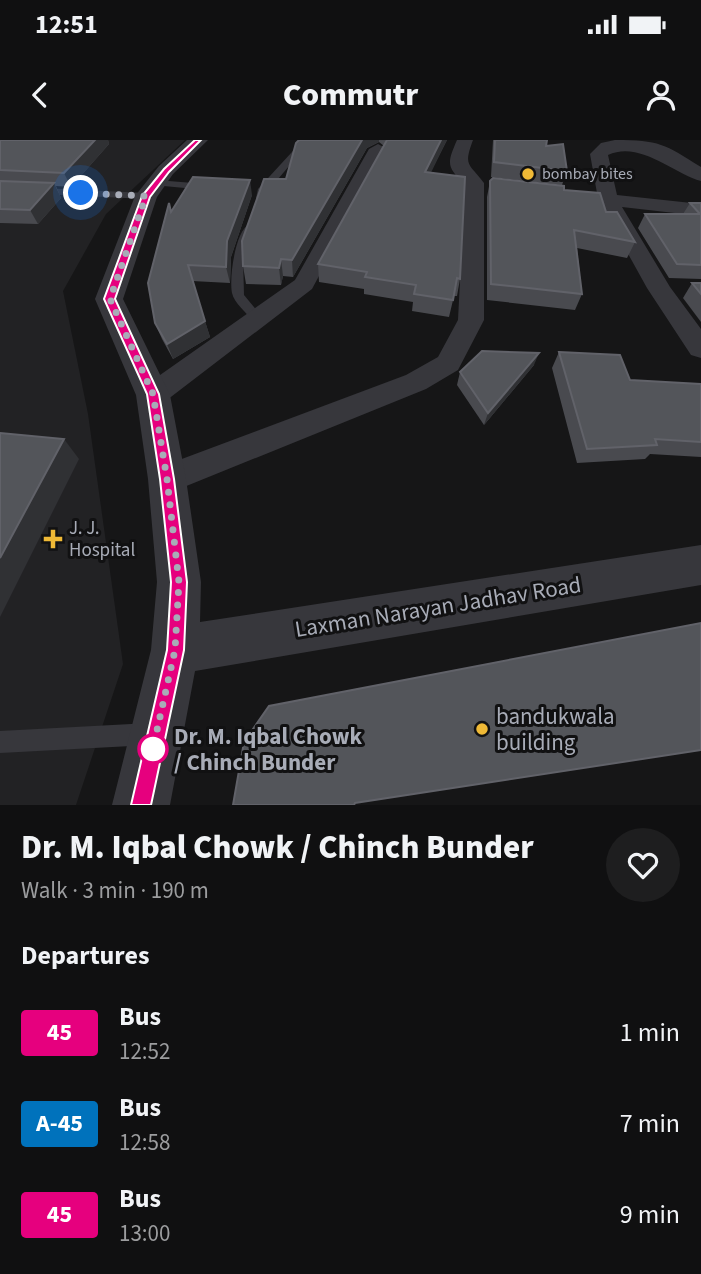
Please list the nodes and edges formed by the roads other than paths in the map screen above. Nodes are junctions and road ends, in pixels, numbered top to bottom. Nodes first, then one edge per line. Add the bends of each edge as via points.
1 (198, 140) edge
2 (307, 140) edge
3 (465, 140) edge
4 (629, 141) edge
5 (378, 149) edge
6 (701, 175) edge
7 (221, 188) edge
8 (0, 189) edge
9 (151, 190) junction
10 (248, 190) edge
11 (261, 191) junction
12 (568, 195) edge
13 (608, 200) junction
14 (701, 210) edge
15 (659, 288) junction
16 (687, 288) dead end
17 (257, 318) junction
18 (701, 349) edge
19 (153, 394) junction
20 (167, 479) junction
21 (701, 565) edge
22 (175, 650) junction
23 (156, 734) junction
24 (0, 742) edge
25 (141, 805) edge

1 - 9 street
2 - 11 lane
3 - 20 street via 458,158 460,170 481,184 471,320 448,363 416,382
4 - 6 street via 657,147
4 - 13 street via 599,154
5 - 17 street via 304,284
7 - 9 lane
8 - 9 lane
9 - 19 street via 110,299
10 - 11 lane
11 - 17 lane via 238,258 238,295
12 - 13 street
13 - 14 street
13 - 15 street
15 - 16 street
15 - 18 street
17 - 19 street
19 - 20 street
20 - 22 street via 179,582
21 - 22 street, Laxman Narayan Jadhav Road
22 - 23 street
23 - 24 lane
23 - 25 street

